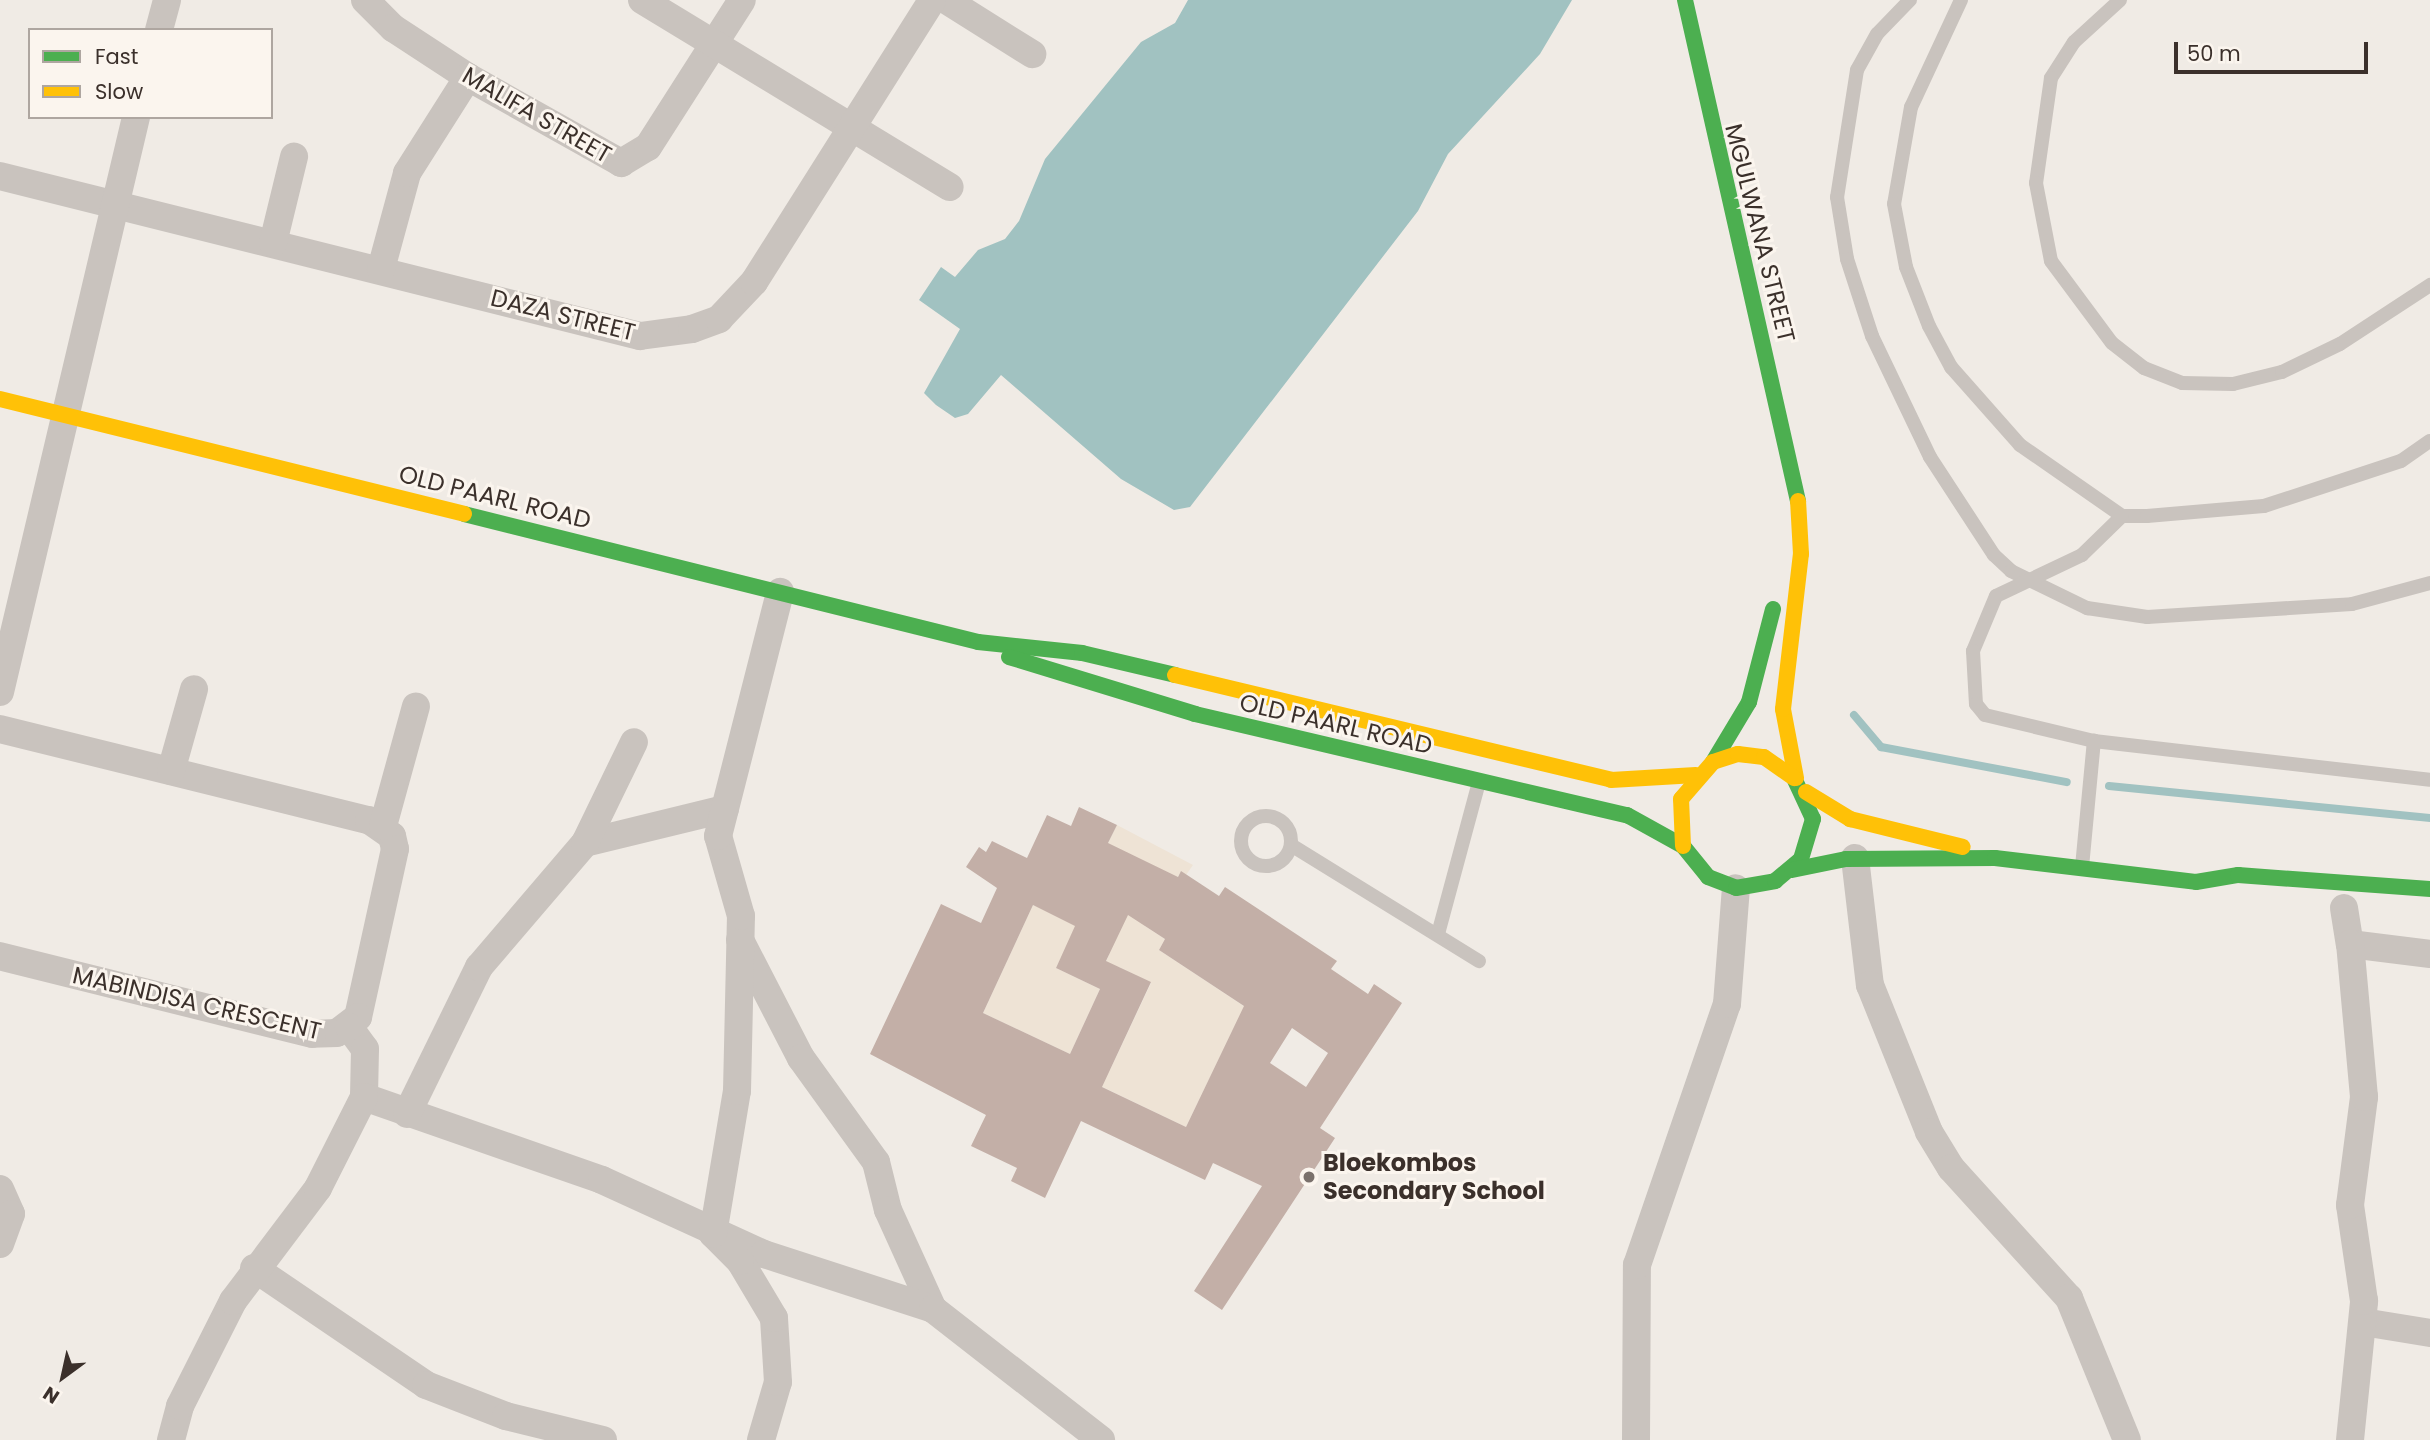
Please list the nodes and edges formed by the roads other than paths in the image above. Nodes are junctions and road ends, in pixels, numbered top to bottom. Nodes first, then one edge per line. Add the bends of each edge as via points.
1 (167, 0) edge
2 (365, 0) edge
3 (642, 0) edge
4 (742, 0) edge
5 (932, 0) edge
6 (947, 0) edge
7 (1685, 0) edge
8 (1910, 0) edge
9 (1961, 0) edge
10 (2120, 0) edge
11 (160, 28) edge
12 (713, 46) junction
13 (1032, 54) dead end
14 (468, 77) junction
15 (136, 119) edge
16 (849, 131) junction
17 (293, 157) dead end
18 (0, 176) edge
19 (950, 187) dead end
20 (114, 205) junction
21 (273, 243) junction
22 (381, 269) junction
23 (2430, 285) edge
24 (0, 399) edge
25 (67, 416) junction
26 (2430, 441) edge
27 (1790, 477) junction
28 (2122, 516) junction
29 (1782, 540) dead end
30 (2033, 583) junction
31 (2430, 583) edge
32 (780, 592) junction
33 (1776, 593) dead end
34 (978, 642) junction
35 (194, 689) dead end
36 (0, 692) edge
37 (415, 706) dead end
38 (0, 729) edge
39 (2094, 741) junction
40 (634, 742) dead end
41 (1485, 753) junction
42 (1713, 762) junction
43 (172, 771) junction
44 (1696, 775) junction
45 (1796, 778) junction
46 (2430, 780) edge
47 (1479, 782) junction
48 (1806, 792) junction
49 (725, 808) junction
50 (383, 826) junction
51 (585, 843) junction
52 (1291, 845) dead end
53 (1683, 846) junction
54 (1995, 858) junction
55 (1855, 859) junction
56 (2082, 869) junction
57 (1792, 870) junction
58 (2196, 882) junction
59 (1736, 888) junction
60 (2430, 889) edge
61 (2236, 897) dead end
62 (2345, 908) dead end
63 (1438, 934) junction
64 (740, 940) junction
65 (2350, 944) junction
66 (2430, 954) edge
67 (0, 956) edge
68 (1479, 961) dead end
69 (349, 1027) junction
70 (364, 1097) junction
71 (407, 1114) junction
72 (0, 1189) edge
73 (713, 1234) junction
74 (0, 1244) edge
75 (254, 1268) junction
76 (933, 1309) junction
77 (2363, 1322) junction
78 (2430, 1333) edge
79 (171, 1440) edge
80 (603, 1440) edge
81 (761, 1440) edge
82 (1101, 1440) edge
83 (1636, 1440) edge
84 (2127, 1440) edge
85 (2350, 1440) edge

1 - 11 street
2 - 14 street, MALIFA STREET via 393,28
3 - 12 street
4 - 12 street
5 - 16 street, DAZA STREET
6 - 13 street
7 - 27 main road, MGULWANA STREET
8 - 30 lane via 1877,34 1847,102 1836,197 1847,259 1872,336 1930,457 1994,555
9 - 28 lane via 1928,62 1897,159 1894,204 1906,267 1951,367 1985,409 2060,476
10 - 23 lane via 2074,42 2051,78 2036,183 2050,261 2112,343 2144,368 2182,383 2233,384 2282,372 2340,344
12 - 14 street, MALIFA STREET via 648,147 631,162 609,160
12 - 16 street
14 - 22 street via 407,173
15 - 20 street
16 - 19 street
16 - 22 street, DAZA STREET via 754,282 719,318 692,329 640,336
17 - 21 street
18 - 20 street, DAZA STREET
20 - 21 street, DAZA STREET
20 - 25 street
21 - 22 street, DAZA STREET
24 - 25 main road, OLD PAARL ROAD
25 - 32 main road, OLD PAARL ROAD
25 - 36 street
26 - 28 lane via 2400,461 2264,506
27 - 29 main road, MGULWANA STREET
27 - 45 main road, MGULWANA STREET via 1798,498 1801,554 1783,709
28 - 30 lane via 2106,538
30 - 31 lane via 2105,614 2171,617 2352,604
30 - 39 lane via 1996,596 1973,650 1976,704 2000,723
32 - 34 main road, OLD PAARL ROAD
32 - 49 street
33 - 42 main road via 1749,702
34 - 41 main road, OLD PAARL ROAD via 1082,653
34 - 47 main road, OLD PAARL ROAD via 1074,682
35 - 43 street
37 - 50 street
38 - 43 street
39 - 46 lane
39 - 56 lane
40 - 51 street
41 - 44 main road, OLD PAARL ROAD via 1611,780
41 - 47 lane
42 - 44 main road
42 - 45 main road via 1751,754 1776,761
43 - 50 street
44 - 53 main road via 1679,808
45 - 48 main road
47 - 53 main road, OLD PAARL ROAD via 1616,812
47 - 63 lane
48 - 54 main road via 1850,819
48 - 57 main road via 1812,833
49 - 51 street
49 - 64 street via 718,836 741,916
50 - 69 street, MABINDISA CRESCENT via 392,836 395,867 358,1017
51 - 71 street via 480,967
52 - 63 lane
53 - 59 main road, OLD PAARL ROAD via 1708,877
54 - 55 main road
54 - 56 main road
55 - 57 main road
55 - 84 street via 1870,985 1928,1132 1951,1168 2069,1298
56 - 58 main road
57 - 59 main road via 1766,885
58 - 60 main road via 2238,875
58 - 61 main road
59 - 83 street via 1727,1004 1637,1265
62 - 65 street
63 - 68 lane
64 - 73 street via 737,1091
64 - 76 street via 801,1058 876,1162 888,1210
65 - 66 street
65 - 77 street via 2363,1045 2364,1097 2350,1205
67 - 69 street, MABINDISA CRESCENT via 312,1034
69 - 70 street via 365,1049
70 - 71 street
70 - 75 street via 318,1188
71 - 73 street via 602,1180
72 - 74 street via 11,1214
73 - 76 street
73 - 81 street via 740,1261 774,1318 778,1382
75 - 79 street via 197,1368
75 - 80 street via 426,1385 506,1416
76 - 82 street
77 - 78 street
77 - 85 street

